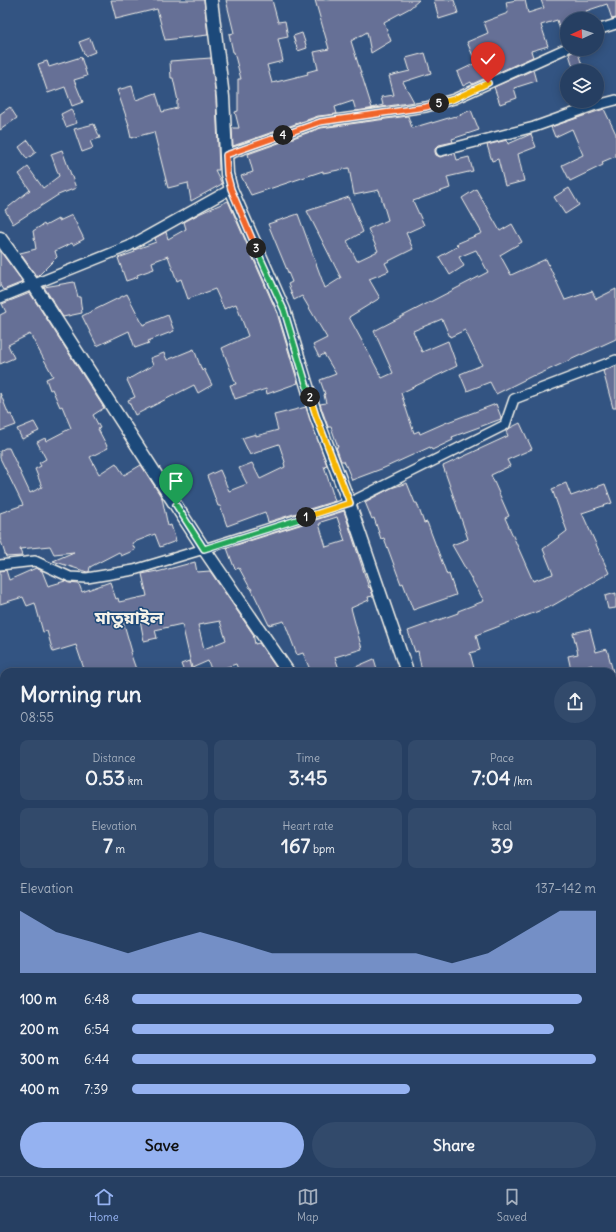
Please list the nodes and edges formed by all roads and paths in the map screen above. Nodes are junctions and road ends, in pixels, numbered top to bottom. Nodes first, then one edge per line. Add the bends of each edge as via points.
1 (212, 0) edge
2 (616, 24) edge
3 (604, 28) edge
4 (560, 51) edge
5 (616, 100) edge
6 (441, 151) dead end
7 (226, 155) junction
8 (231, 189) junction
9 (0, 238) edge
10 (33, 284) junction
11 (0, 298) edge
12 (616, 360) edge
13 (350, 503) junction
14 (204, 549) junction
15 (0, 565) edge
16 (285, 668) edge
17 (406, 668) edge

1 - 7 street via 223,97
2 - 3 street
4 - 7 street via 454,99 426,107 320,122
5 - 6 street via 534,127
7 - 8 street
8 - 10 street via 129,246
8 - 13 street via 284,310 316,416
9 - 10 street
10 - 11 street
10 - 14 street
12 - 13 street via 514,398 505,425
13 - 14 street
13 - 17 street
14 - 15 street via 134,570 87,578 70,577 35,561
14 - 16 street

